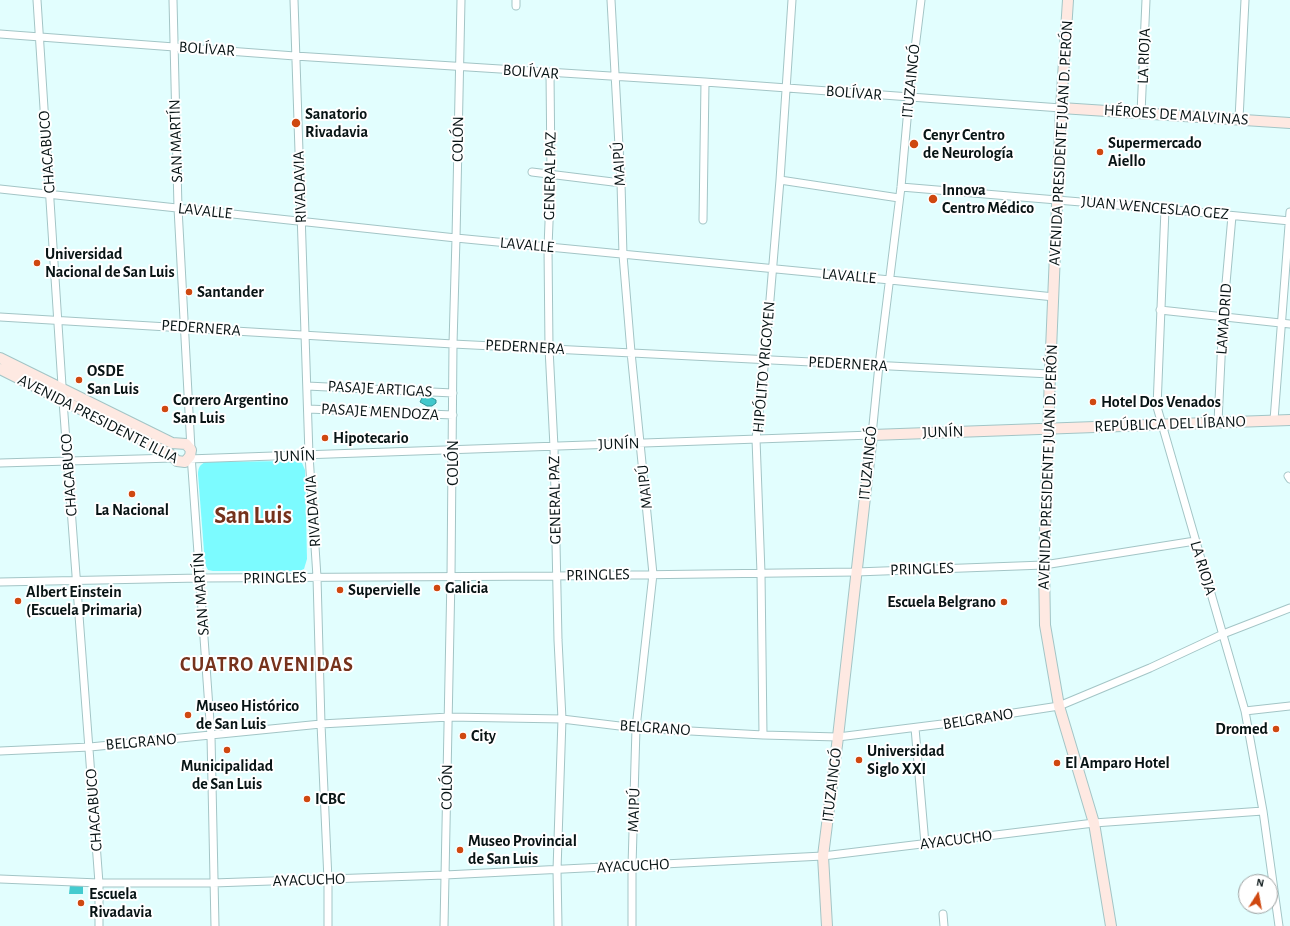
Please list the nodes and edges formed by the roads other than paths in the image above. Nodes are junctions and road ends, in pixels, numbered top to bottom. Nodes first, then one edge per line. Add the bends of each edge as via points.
1 (37, 0) edge
2 (173, 0) edge
3 (294, 0) edge
4 (460, 0) edge
5 (611, 0) edge
6 (792, 0) edge
7 (921, 0) edge
8 (1068, 0) edge
9 (1146, 0) edge
10 (1246, 0) edge
11 (0, 34) edge
12 (38, 37) junction
13 (174, 47) junction
14 (295, 56) junction
15 (460, 67) junction
16 (550, 73) junction
17 (614, 76) junction
18 (705, 82) junction
19 (786, 89) junction
20 (909, 97) junction
21 (1061, 108) junction
22 (1141, 112) junction
23 (1239, 119) junction
24 (1290, 123) edge
25 (532, 172) dead end
26 (551, 174) junction
27 (780, 180) junction
28 (621, 183) junction
29 (901, 187) junction
30 (0, 189) edge
31 (50, 194) junction
32 (899, 198) junction
33 (1058, 200) junction
34 (178, 208) junction
35 (1165, 209) junction
36 (1290, 212) edge
37 (1232, 216) junction
38 (703, 220) dead end
39 (301, 221) junction
40 (1290, 221) edge
41 (456, 238) junction
42 (548, 247) junction
43 (623, 254) junction
44 (773, 269) junction
45 (890, 280) junction
46 (1054, 297) junction
47 (1160, 310) junction
48 (0, 317) edge
49 (1224, 318) junction
50 (58, 320) junction
51 (1282, 323) junction
52 (1290, 324) edge
53 (184, 327) junction
54 (305, 335) junction
55 (453, 344) junction
56 (549, 348) junction
57 (631, 352) junction
58 (0, 358) edge
59 (765, 359) junction
60 (879, 366) junction
61 (0, 369) edge
62 (1050, 374) junction
63 (307, 386) junction
64 (63, 389) junction
65 (453, 393) junction
66 (63, 401) junction
67 (308, 409) junction
68 (453, 415) junction
69 (1274, 420) junction
70 (1290, 420) edge
71 (1218, 422) junction
72 (1161, 425) junction
73 (1049, 428) junction
74 (872, 435) junction
75 (756, 439) junction
76 (640, 443) junction
77 (554, 447) junction
78 (453, 450) junction
79 (190, 455) junction
80 (309, 455) junction
81 (173, 458) junction
82 (210, 458) junction
83 (68, 461) junction
84 (0, 463) edge
85 (193, 475) junction
86 (1195, 541) junction
87 (1044, 565) junction
88 (856, 572) junction
89 (761, 573) junction
90 (653, 574) junction
91 (451, 576) junction
92 (556, 576) junction
93 (200, 578) junction
94 (317, 578) junction
95 (76, 581) junction
96 (0, 582) edge
97 (1290, 608) edge
98 (1223, 634) junction
99 (1059, 706) junction
100 (1290, 706) edge
101 (1246, 711) junction
102 (448, 717) junction
103 (562, 719) junction
104 (321, 724) junction
105 (636, 728) junction
106 (915, 728) junction
107 (763, 735) junction
108 (211, 736) junction
109 (838, 736) junction
110 (90, 747) junction
111 (0, 751) edge
112 (1263, 811) junction
113 (1094, 823) junction
114 (925, 844) junction
115 (823, 856) junction
116 (632, 866) junction
117 (557, 870) junction
118 (445, 875) junction
119 (0, 879) edge
120 (328, 880) junction
121 (99, 883) junction
122 (214, 883) junction
123 (943, 914) dead end
124 (99, 926) edge
125 (214, 926) edge
126 (328, 926) edge
127 (444, 926) edge
128 (558, 926) edge
129 (632, 926) edge
130 (827, 926) edge
131 (944, 926) edge
132 (1111, 926) edge
133 (1279, 926) edge

1 - 12 street, CHACABUCO
2 - 13 street, SAN MARTÍN
3 - 14 street, RIVADAVIA
4 - 15 street, COLÓN
5 - 17 street, MAIPÚ
6 - 19 street, HIPÓLITO YRIGOYEN
7 - 20 street, ITUZAINGÓ
8 - 21 street, AVENIDA PRESIDENTE JUAN D. PERÓN
9 - 22 street, LA RIOJA
10 - 23 street
11 - 12 street, BOLÍVAR
12 - 13 street, BOLÍVAR
12 - 31 street, CHACABUCO
13 - 14 street, BOLÍVAR
13 - 34 street, SAN MARTÍN
14 - 15 street, BOLÍVAR
14 - 39 street, RIVADAVIA
15 - 16 street, BOLÍVAR
15 - 41 street, COLÓN
16 - 17 street, BOLÍVAR
16 - 26 street, GENERAL PAZ
17 - 18 street, BOLÍVAR
17 - 28 street, MAIPÚ
18 - 19 street, BOLÍVAR
18 - 38 street
19 - 20 street, BOLÍVAR
19 - 27 street, HIPÓLITO YRIGOYEN
20 - 21 street, BOLÍVAR
20 - 29 street, ITUZAINGÓ
21 - 22 street, HÉROES DE MALVINAS
21 - 33 street, AVENIDA PRESIDENTE JUAN D. PERÓN
22 - 23 street, HÉROES DE MALVINAS
23 - 24 street, HÉROES DE MALVINAS
25 - 26 street
26 - 28 street
26 - 42 street, GENERAL PAZ
27 - 32 street
27 - 44 street, HIPÓLITO YRIGOYEN
28 - 43 street, MAIPÚ
29 - 32 street, ITUZAINGÓ
29 - 33 street, JUAN WENCESLAO GEZ
30 - 31 street, LAVALLE
31 - 34 street, LAVALLE
31 - 50 street, CHACABUCO
32 - 45 street, ITUZAINGÓ
33 - 35 street, JUAN WENCESLAO GEZ
33 - 46 street, AVENIDA PRESIDENTE JUAN D. PERÓN
34 - 39 street, LAVALLE
34 - 53 street, SAN MARTÍN
35 - 37 street, JUAN WENCESLAO GEZ
35 - 47 street, LA RIOJA
36 - 40 street
37 - 40 street, JUAN WENCESLAO GEZ
37 - 49 street, LAMADRID
39 - 41 street, LAVALLE
39 - 54 street, RIVADAVIA
40 - 51 street
41 - 42 street, LAVALLE
41 - 55 street, COLÓN
42 - 43 street, LAVALLE
42 - 56 street, GENERAL PAZ
43 - 44 street, LAVALLE
43 - 57 street, MAIPÚ
44 - 45 street, LAVALLE
44 - 59 street, HIPÓLITO YRIGOYEN
45 - 46 street, LAVALLE
45 - 60 street, ITUZAINGÓ
46 - 62 street, AVENIDA PRESIDENTE JUAN D. PERÓN
47 - 49 street
47 - 72 street, LA RIOJA via 1156,407
48 - 50 street, PEDERNERA
49 - 51 street
49 - 71 street, LAMADRID
50 - 53 street, PEDERNERA
50 - 64 street, CHACABUCO
51 - 52 street
51 - 69 street
53 - 54 street, PEDERNERA
53 - 79 street, SAN MARTÍN
54 - 55 street, PEDERNERA
54 - 63 street, RIVADAVIA
55 - 56 street, PEDERNERA
55 - 65 street, COLÓN
56 - 57 street, PEDERNERA
56 - 77 street, GENERAL PAZ
57 - 59 street, PEDERNERA
57 - 76 street, MAIPÚ
58 - 64 street, AVENIDA PRESIDENTE ILLIA
59 - 60 street, PEDERNERA
59 - 75 street, HIPÓLITO YRIGOYEN
60 - 62 street, PEDERNERA
60 - 74 street, ITUZAINGÓ
61 - 66 street, AVENIDA PRESIDENTE ILLIA
62 - 73 street, AVENIDA PRESIDENTE JUAN D. PERÓN
63 - 65 street, PASAJE ARTIGAS
63 - 67 street, RIVADAVIA
64 - 66 street, CHACABUCO
64 - 79 street, AVENIDA PRESIDENTE ILLIA via 172,444 186,444
65 - 68 street, COLÓN
66 - 81 street, AVENIDA PRESIDENTE ILLIA via 170,454
66 - 83 street, CHACABUCO
67 - 68 street, PASAJE MENDOZA
67 - 80 street, RIVADAVIA
68 - 78 street, COLÓN
69 - 70 street, REPÚBLICA DEL LÍBANO
69 - 71 street, REPÚBLICA DEL LÍBANO
71 - 72 street, REPÚBLICA DEL LÍBANO
72 - 73 street, REPÚBLICA DEL LÍBANO
72 - 86 street, LA RIOJA
73 - 74 street, JUNÍN
73 - 87 street, AVENIDA PRESIDENTE JUAN D. PERÓN
74 - 75 street, JUNÍN
74 - 88 street, ITUZAINGÓ
75 - 76 street, JUNÍN
75 - 89 street, HIPÓLITO YRIGOYEN
76 - 77 street, JUNÍN
76 - 90 street, MAIPÚ
77 - 78 street, JUNÍN
77 - 92 street, GENERAL PAZ
78 - 80 street, JUNÍN
78 - 91 street, COLÓN
79 - 81 street, AVENIDA PRESIDENTE ILLIA via 184,462
79 - 82 street, JUNÍN
79 - 85 street, SAN MARTÍN
80 - 82 street, JUNÍN
80 - 94 street, RIVADAVIA
81 - 83 street
82 - 85 street via 200,463
83 - 84 street
83 - 95 street, CHACABUCO
85 - 93 street, SAN MARTÍN
86 - 87 street, PRINGLES
86 - 98 street, LA RIOJA
87 - 88 street, PRINGLES
87 - 99 street, AVENIDA PRESIDENTE JUAN D. PERÓN via 1046,631
88 - 89 street, PRINGLES
88 - 109 street, ITUZAINGÓ
89 - 90 street, PRINGLES
89 - 107 street, HIPÓLITO YRIGOYEN
90 - 92 street, PRINGLES
90 - 105 street, MAIPÚ
91 - 92 street, PRINGLES
91 - 94 street, PRINGLES
91 - 102 street, COLÓN
92 - 103 street, GENERAL PAZ
93 - 94 street, PRINGLES
93 - 95 street, PRINGLES
93 - 108 street, SAN MARTÍN
94 - 104 street, RIVADAVIA
95 - 96 street, PRINGLES
95 - 110 street, CHACABUCO
97 - 98 street, BELGRANO
98 - 99 street, BELGRANO
98 - 101 street, LA RIOJA
99 - 106 street, BELGRANO
99 - 113 street, AVENIDA PRESIDENTE JUAN D. PERÓN
100 - 101 street
101 - 112 street, LA RIOJA
102 - 103 street, BELGRANO
102 - 104 street, BELGRANO
102 - 118 street, COLÓN
103 - 105 street, BELGRANO
103 - 117 street, GENERAL PAZ
104 - 108 street, BELGRANO
104 - 120 street, RIVADAVIA
105 - 107 street, BELGRANO
105 - 116 street, MAIPÚ
106 - 109 street, BELGRANO
106 - 114 street
107 - 109 street, BELGRANO
108 - 110 street, BELGRANO
108 - 122 street, SAN MARTÍN
109 - 115 street, ITUZAINGÓ
110 - 111 street, BELGRANO
110 - 121 street, CHACABUCO
112 - 113 street, AYACUCHO
112 - 133 street, LA RIOJA
113 - 114 street, AYACUCHO
113 - 132 street, AVENIDA PRESIDENTE JUAN D. PERÓN
114 - 115 street, AYACUCHO
115 - 116 street, AYACUCHO
115 - 130 street, ITUZAINGÓ
116 - 117 street, AYACUCHO
116 - 129 street, MAIPÚ
117 - 118 street, AYACUCHO
117 - 128 street, GENERAL PAZ
118 - 120 street, AYACUCHO
118 - 127 street, COLÓN
119 - 121 street, AYACUCHO
120 - 122 street, AYACUCHO
120 - 126 street, RIVADAVIA
121 - 122 street, AYACUCHO
121 - 124 street, CHACABUCO
122 - 125 street, SAN MARTÍN
123 - 131 street

